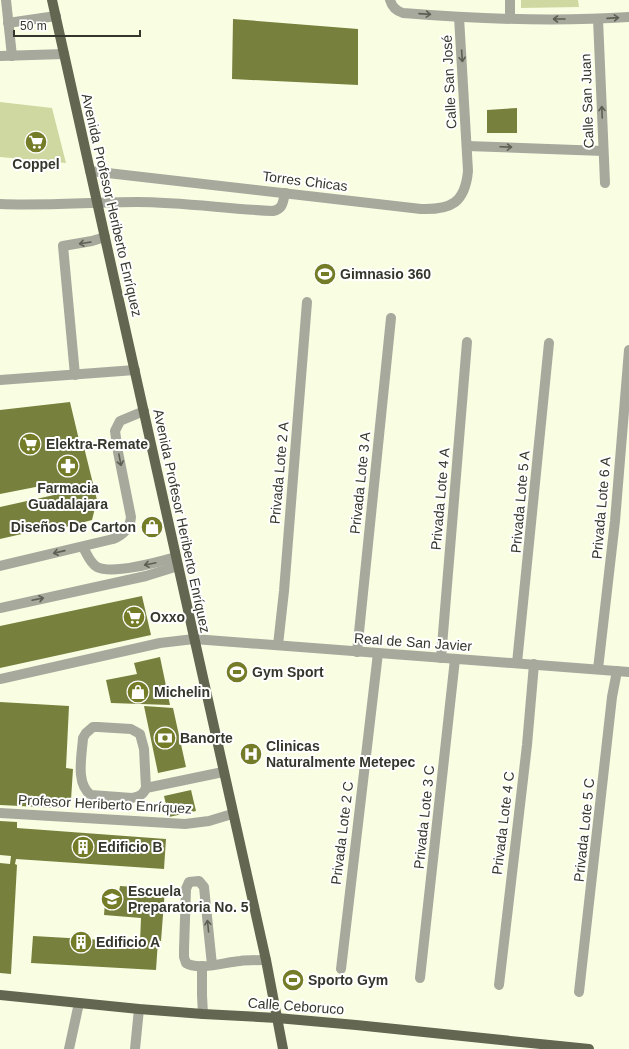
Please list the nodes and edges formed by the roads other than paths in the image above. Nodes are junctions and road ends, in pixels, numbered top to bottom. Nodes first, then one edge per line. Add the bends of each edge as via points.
1 (6, 0) edge
2 (52, 0) edge
3 (510, 0) edge
4 (391, 3) edge
5 (56, 16) junction
6 (459, 17) junction
7 (629, 17) edge
8 (510, 18) junction
9 (598, 19) junction
10 (8, 23) junction
11 (64, 54) junction
12 (0, 56) edge
13 (12, 56) junction
14 (467, 146) junction
15 (603, 151) junction
16 (90, 171) junction
17 (605, 183) dead end
18 (285, 193) junction
19 (97, 203) junction
20 (0, 204) edge
21 (105, 237) junction
22 (307, 302) dead end
23 (391, 318) dead end
24 (467, 342) dead end
25 (549, 342) dead end
26 (629, 350) edge
27 (135, 370) junction
28 (75, 375) junction
29 (0, 380) edge
30 (144, 410) junction
31 (83, 547) junction
32 (177, 562) junction
33 (0, 566) edge
34 (0, 608) edge
35 (194, 639) junction
36 (278, 645) junction
37 (357, 652) junction
38 (378, 653) junction
39 (441, 658) junction
40 (455, 659) junction
41 (517, 663) junction
42 (534, 664) junction
43 (598, 669) junction
44 (617, 671) junction
45 (629, 672) edge
46 (0, 679) edge
47 (223, 772) junction
48 (146, 788) junction
49 (0, 813) edge
50 (232, 814) junction
51 (266, 960) junction
52 (207, 965) junction
53 (340, 969) dead end
54 (420, 978) dead end
55 (500, 985) dead end
56 (579, 992) dead end
57 (0, 997) edge
58 (79, 1003) junction
59 (139, 1009) junction
60 (204, 1014) junction
61 (277, 1018) junction
62 (549, 1047) edge
63 (69, 1049) edge
64 (135, 1049) edge
65 (284, 1049) edge
66 (589, 1049) edge

1 - 10 street
2 - 5 main road, Avenida Profesor Heriberto Enríquez
3 - 8 street
4 -> 6 street, Calle San José via 403,13
5 - 10 street
5 - 11 main road, Avenida Profesor Heriberto Enríquez
6 - 8 street, Calle San José
6 -> 14 street, Calle San José
9 -> 7 street, Calle San José
9 -> 8 street, Calle San José
15 -> 9 street, Calle San Juan
10 - 13 street
11 - 13 street
11 - 16 main road, Avenida Profesor Heriberto Enríquez
12 - 13 street
14 -> 15 street
14 - 18 street, Torres Chicas via 467,183 462,196 453,204 438,209
15 - 17 street, Calle San Juan
16 - 18 street, Torres Chicas
16 - 19 main road, Avenida Profesor Heriberto Enríquez
18 - 19 street via 282,208 273,211 165,202
19 - 20 street
19 - 21 main road, Avenida Profesor Heriberto Enríquez
21 - 27 main road, Avenida Profesor Heriberto Enríquez
21 -> 28 street via 64,246
22 - 36 street, Privada Lote 2 A
23 - 37 street, Privada Lote 3 A
24 - 39 street, Privada Lote 4 A
25 - 41 street, Privada Lote 5 A
26 - 43 street, Privada Lote 6 A via 615,521
27 - 28 street
27 - 30 main road, Avenida Profesor Heriberto Enríquez
28 - 29 street
30 -> 31 street via 120,421 115,431 131,517 130,525 120,536
30 - 32 main road, Avenida Profesor Heriberto Enríquez
32 -> 31 street via 107,570 89,560
31 -> 33 street
34 -> 32 street via 146,576
32 - 35 main road, Avenida Profesor Heriberto Enríquez
35 - 36 street, Real de San Javier
35 - 46 street, Real de San Javier via 160,643
35 - 47 main road, Avenida Profesor Heriberto Enríquez
36 - 37 street, Real de San Javier
37 - 38 street, Real de San Javier
38 - 39 street, Real de San Javier
38 - 53 street, Privada Lote 2 C
39 - 40 street, Real de San Javier
40 - 41 street, Real de San Javier
40 - 54 street, Privada Lote 3 C
41 - 42 street, Real de San Javier
42 - 43 street, Real de San Javier
42 - 55 street, Privada Lote 4 C
43 - 44 street, Real de San Javier
44 - 45 street, Real de San Javier
44 - 56 street, Privada Lote 5 C
47 - 48 street
47 - 50 main road, Avenida Profesor Heriberto Enríquez
48 - 48 street via 144,794 132,798 91,795 87,792 81,779 84,738 89,730 98,726 131,729 140,734 144,749
49 - 50 street, Profesor Heriberto Enríquez via 185,824 209,821
50 - 51 main road, Avenida Profesor Heriberto Enríquez
51 - 52 street
51 - 61 main road, Avenida Profesor Heriberto Enríquez
52 -> 52 street via 204,887 201,882 189,882 186,889 184,957 188,964
52 - 60 street via 202,995
57 - 58 main road, Calle Ceboruco
58 - 59 main road, Calle Ceboruco
58 - 63 street
59 - 60 main road, Calle Ceboruco
59 - 64 street
60 - 61 main road, Calle Ceboruco
61 - 62 main road, Calle Ceboruco
61 - 65 main road, Avenida Profesor Heriberto Enríquez
62 - 66 main road, Calle Ceboruco

